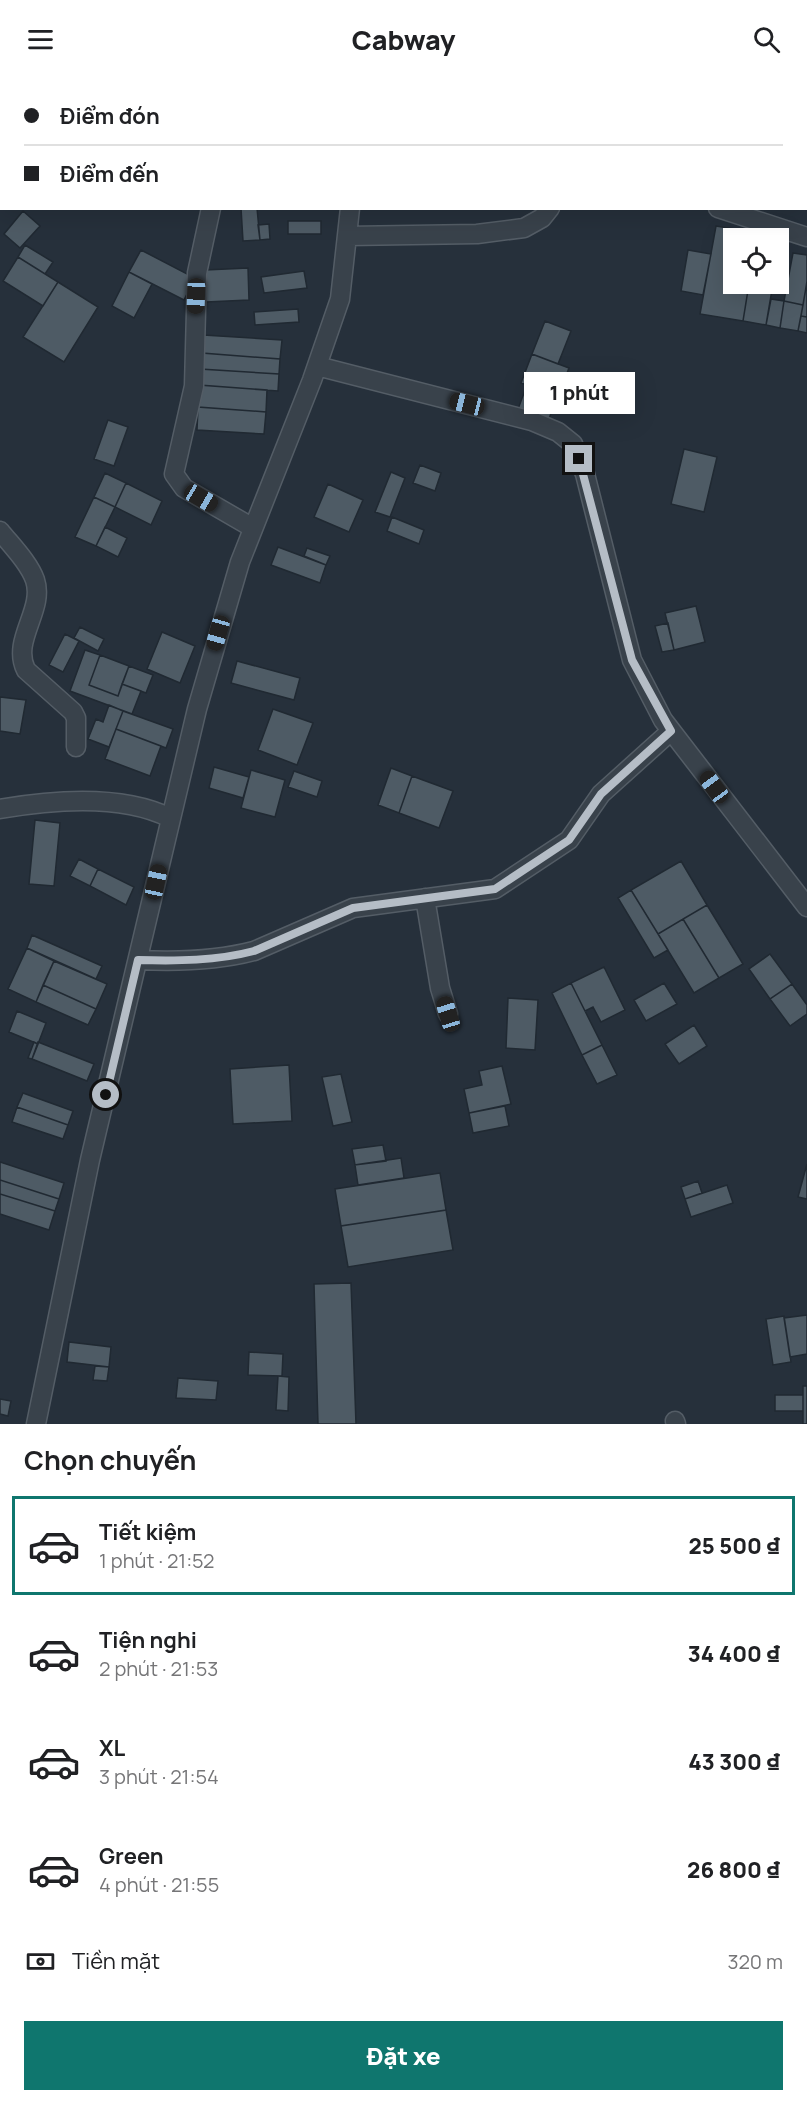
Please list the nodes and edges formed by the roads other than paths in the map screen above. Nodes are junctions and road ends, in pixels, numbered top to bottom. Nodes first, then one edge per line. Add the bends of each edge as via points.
1 (211, 210) edge
2 (350, 210) edge
3 (548, 210) edge
4 (724, 210) edge
5 (347, 236) junction
6 (807, 237) edge
7 (317, 366) junction
8 (253, 528) junction
9 (0, 531) edge
10 (671, 731) junction
11 (76, 747) dead end
12 (0, 809) edge
13 (170, 818) junction
14 (424, 898) junction
15 (807, 907) edge
16 (138, 960) junction
17 (448, 1014) dead end
18 (36, 1424) edge

1 - 8 street via 197,273 194,386 174,474 184,488
2 - 5 street
3 - 5 street via 524,228 489,233
4 - 6 street
5 - 7 street via 340,299
7 - 8 street
7 - 10 street via 532,421 558,432 573,444 585,474 632,660
8 - 13 street via 224,614
9 - 11 street via 35,579 37,593 21,662 73,712
10 - 14 street via 601,794 569,840 495,889
10 - 15 street
12 - 13 street via 42,802 131,804
13 - 16 street
14 - 16 street via 353,908 237,955 178,962
14 - 17 street
16 - 18 street via 90,1160

